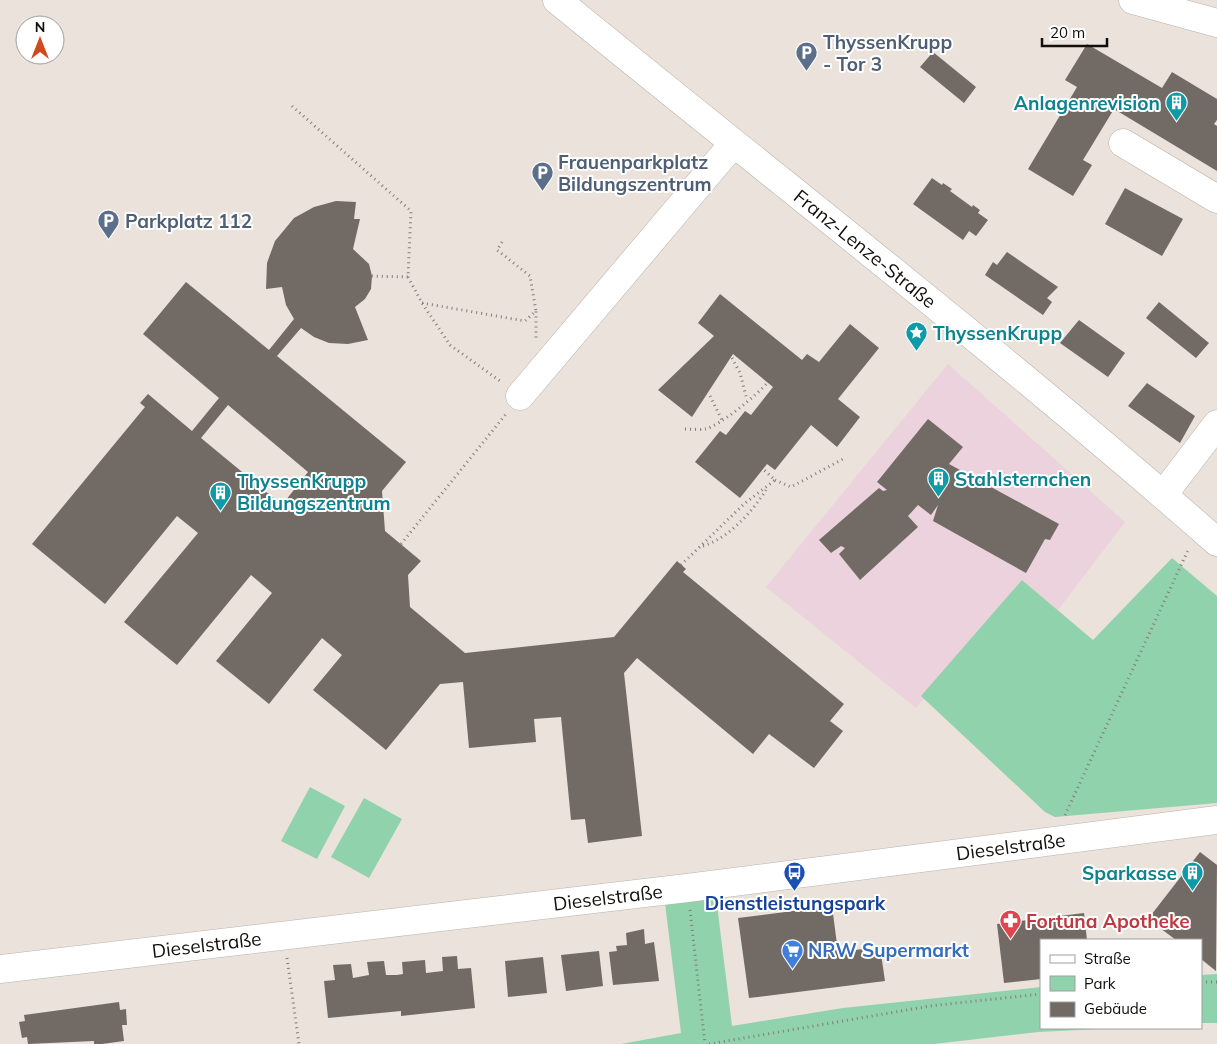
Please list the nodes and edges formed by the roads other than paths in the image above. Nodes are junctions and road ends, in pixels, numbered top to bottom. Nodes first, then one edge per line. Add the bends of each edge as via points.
1 (557, 0) edge
2 (1133, 0) edge
3 (1217, 23) edge
4 (1123, 143) dead end
5 (733, 144) junction
6 (1217, 199) edge
7 (528, 387) road end
8 (1217, 424) edge
9 (1163, 495) junction
10 (1208, 534) edge
11 (1217, 820) edge
12 (0, 970) edge

1 - 5 street, Franz-Lenze-Straße
2 - 3 street
4 - 6 street
5 - 7 street
5 - 9 street, Franz-Lenze-Straße via 908,282
8 - 9 street
9 - 10 street, Franz-Lenze-Straße
11 - 12 street, Dieselstraße via 688,888

